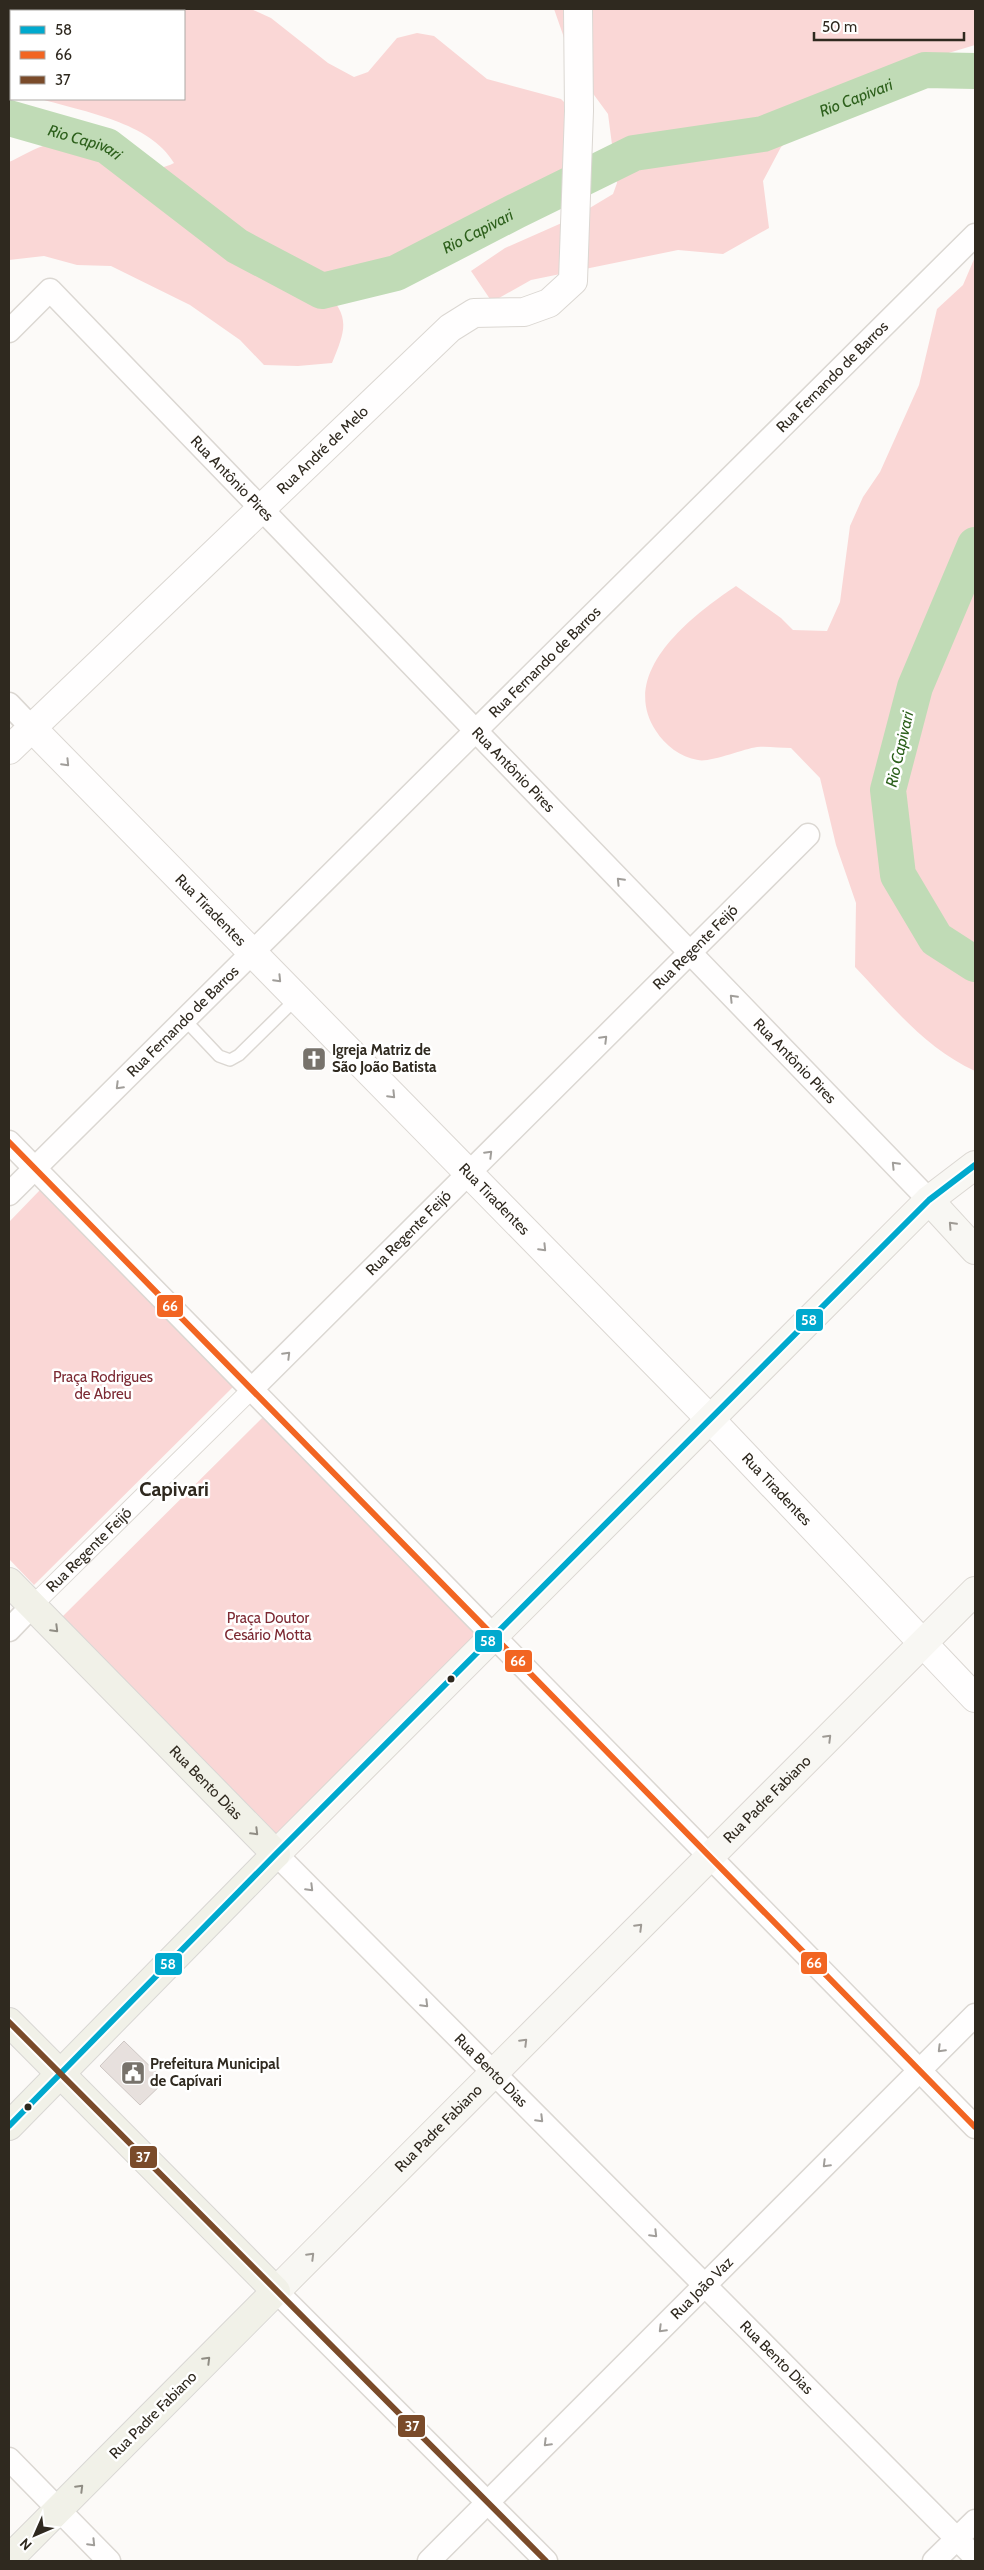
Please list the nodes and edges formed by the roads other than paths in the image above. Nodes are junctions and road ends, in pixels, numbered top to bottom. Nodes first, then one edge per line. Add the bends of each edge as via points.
1 (578, 9) edge
2 (975, 235) edge
3 (9, 331) edge
4 (261, 509) junction
5 (9, 704) edge
6 (32, 728) junction
7 (477, 732) junction
8 (9, 750) edge
9 (808, 835) dead end
10 (253, 953) junction
11 (690, 953) junction
12 (297, 998) junction
13 (185, 1020) junction
14 (9, 1142) edge
15 (975, 1165) edge
16 (35, 1168) junction
17 (469, 1173) junction
18 (9, 1194) edge
19 (929, 1200) junction
20 (975, 1250) edge
21 (252, 1389) junction
22 (710, 1419) junction
23 (9, 1582) edge
24 (975, 1590) edge
25 (32, 1606) junction
26 (9, 1630) edge
27 (494, 1635) junction
28 (923, 1643) junction
29 (975, 1698) edge
30 (276, 1854) junction
31 (710, 1855) junction
32 (975, 2015) edge
33 (9, 2022) edge
34 (920, 2070) junction
35 (494, 2072) junction
36 (60, 2074) junction
37 (9, 2126) edge
38 (975, 2128) edge
39 (705, 2285) junction
40 (276, 2291) junction
41 (9, 2459) edge
42 (488, 2502) junction
43 (58, 2509) junction
44 (975, 2521) edge
45 (957, 2538) junction
46 (975, 2557) edge
47 (9, 2559) edge
48 (109, 2561) edge
49 (429, 2561) edge
50 (546, 2561) edge
51 (934, 2561) edge

1 - 4 street, Rua André de Melo via 579,110 573,281 549,303 524,312 474,313 450,328
2 - 7 street, Rua Fernando de Barros
3 - 4 street, Rua Antônio Pires via 50,290
4 - 6 street, Rua André de Melo
4 - 7 street, Rua Antônio Pires
5 - 6 street, Rua Tiradentes
6 - 8 street, Rua André de Melo
6 -> 10 street, Rua Tiradentes
7 - 10 street, Rua Fernando de Barros
11 -> 7 street, Rua Antônio Pires
9 - 11 street, Rua Regente Feijó
10 -> 12 street, Rua Tiradentes
10 - 13 street, Rua Fernando de Barros
17 -> 11 street, Rua Regente Feijó
19 -> 11 street, Rua Antônio Pires
12 - 13 lane via 230,1060 219,1056
12 -> 17 street, Rua Tiradentes
13 -> 16 street, Rua Fernando de Barros
14 - 16 street
15 - 19 main road
16 - 18 street, Rua Fernando de Barros
16 - 21 street
21 -> 17 street, Rua Regente Feijó
17 -> 22 street, Rua Tiradentes
20 -> 19 main road, Rua Antônio Pires
19 - 22 main road
21 - 25 street, Rua Regente Feijó
21 - 27 street
22 - 27 main road
22 - 28 street, Rua Tiradentes
23 - 25 main road, Rua Bento Dias
24 - 28 main road, Rua Padre Fabiano
25 - 26 street, Rua Regente Feijó
25 -> 30 main road, Rua Bento Dias
27 - 30 main road
27 - 31 street
28 - 29 street, Rua Tiradentes
31 -> 28 main road, Rua Padre Fabiano
30 -> 35 street, Rua Bento Dias
30 - 36 main road
31 - 34 street
35 -> 31 main road, Rua Padre Fabiano
32 -> 34 street, Rua João Vaz
33 - 36 main road
34 - 38 street
34 -> 39 street, Rua João Vaz
35 -> 39 street, Rua Bento Dias
40 -> 35 main road, Rua Padre Fabiano
36 - 37 main road
36 - 40 main road
39 -> 42 street, Rua João Vaz
39 - 45 street, Rua Bento Dias
40 - 42 street
43 -> 40 main road, Rua Padre Fabiano
41 - 43 street
42 - 49 street, Rua João Vaz
42 - 50 street
43 - 47 main road, Rua Padre Fabiano
43 -> 48 street
44 - 45 street
45 - 46 street, Rua Bento Dias
45 - 51 street

